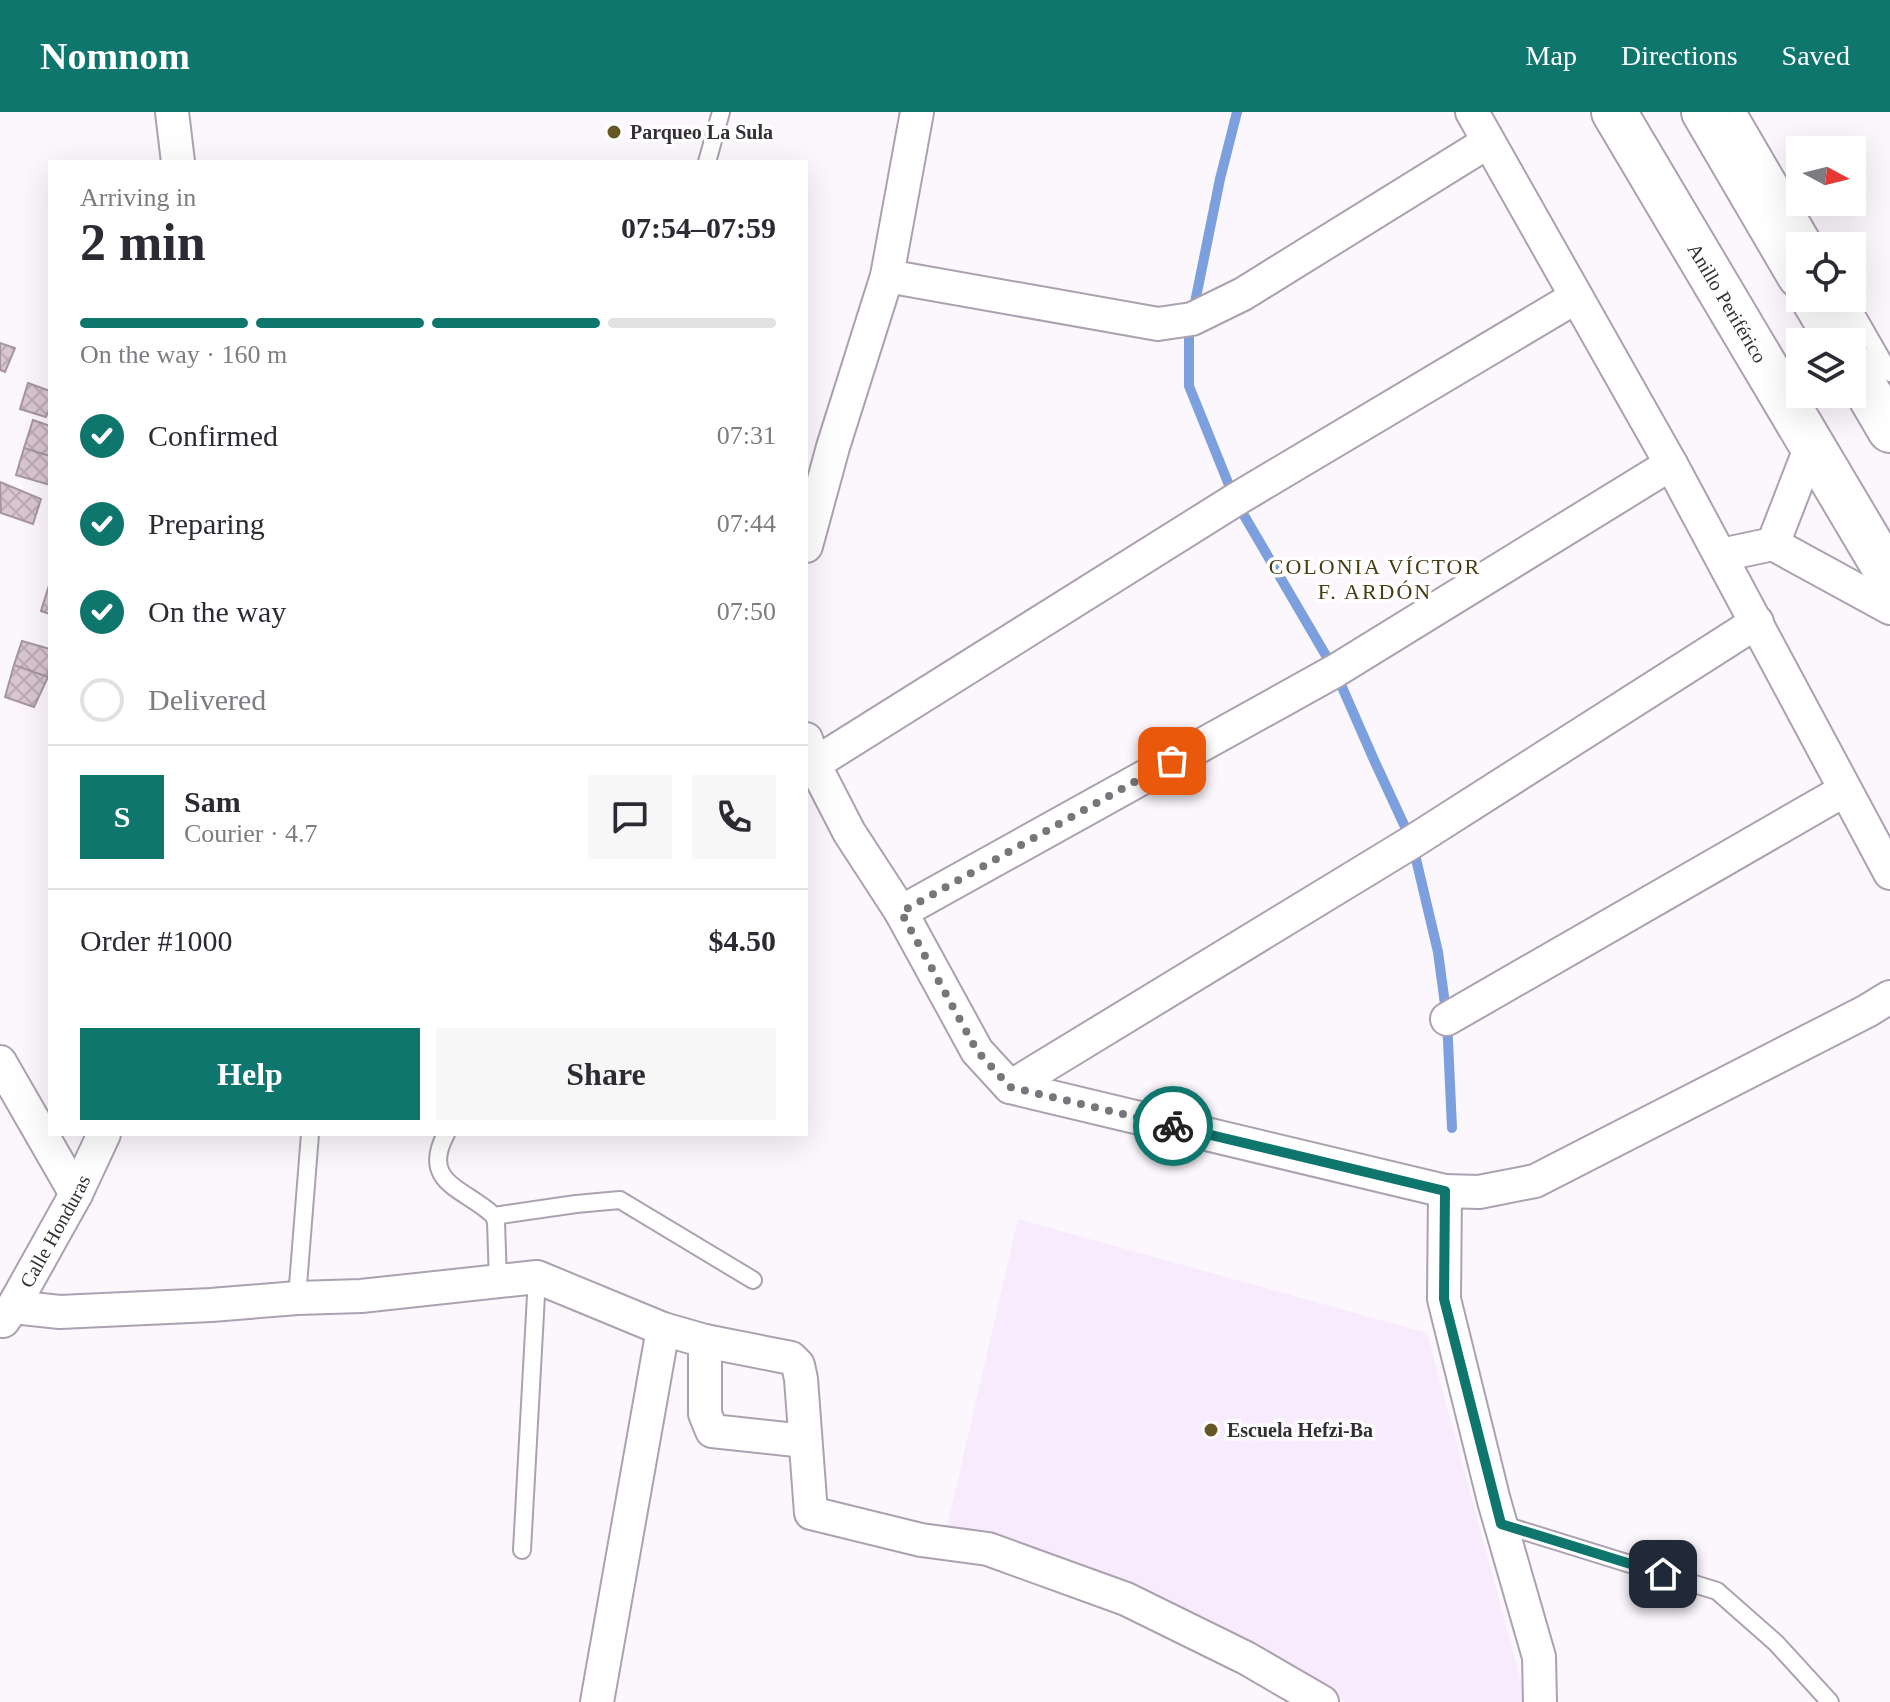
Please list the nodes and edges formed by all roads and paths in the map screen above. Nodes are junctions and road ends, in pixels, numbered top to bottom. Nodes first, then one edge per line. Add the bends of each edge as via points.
1 (172, 112) edge
2 (721, 112) edge
3 (917, 112) edge
4 (1472, 112) edge
5 (1614, 112) edge
6 (1715, 113) edge
7 (1488, 142) junction
8 (178, 160) edge
9 (708, 160) edge
10 (1805, 232) edge
11 (1786, 249) edge
12 (887, 276) junction
13 (1576, 297) junction
14 (1855, 312) edge
15 (1890, 373) edge
16 (1866, 389) edge
17 (1890, 430) edge
18 (1811, 446) junction
19 (1671, 464) junction
20 (808, 539) edge
21 (1773, 544) junction
22 (1721, 555) junction
23 (1890, 577) edge
24 (1890, 608) edge
25 (1757, 622) junction
26 (810, 752) edge
27 (1845, 790) junction
28 (1890, 873) edge
29 (901, 912) junction
30 (1890, 997) edge
31 (1447, 1019) dead end
32 (0, 1062) edge
33 (1010, 1087) junction
34 (103, 1136) edge
35 (310, 1136) edge
36 (445, 1136) edge
37 (1445, 1191) junction
38 (76, 1194) junction
39 (494, 1216) junction
40 (537, 1277) junction
41 (753, 1280) dead end
42 (498, 1282) junction
43 (297, 1298) junction
44 (6, 1316) edge
45 (663, 1329) junction
46 (705, 1341) junction
47 (805, 1441) junction
48 (1501, 1524) junction
49 (522, 1550) dead end
50 (597, 1702) edge
51 (1322, 1702) edge
52 (1540, 1702) edge
53 (1830, 1702) edge

1 - 8 street
2 - 9 lane
3 - 12 street
4 - 7 street
5 - 18 highway, Anillo Periférico
6 - 10 lane
6 - 11 highway
7 - 12 street via 1243,294 1192,319 1158,324
7 - 13 street
12 - 20 street
13 - 19 street
13 - 26 street
14 - 15 lane
16 - 17 highway
18 - 21 street
18 - 23 highway, Anillo Periférico
19 - 22 street
19 - 29 street via 1335,671
21 - 22 street
21 - 24 street
22 - 25 street
25 - 27 street
25 - 33 street via 1412,842
26 - 29 street via 849,832
27 - 28 street
27 - 31 street
29 - 33 street via 977,1051
30 - 37 street via 1535,1181 1479,1192
32 - 38 street
33 - 37 street
34 - 38 street, Calle Honduras
35 - 43 lane
36 - 39 lane via 438,1154 443,1180
37 - 48 street via 1444,1299
38 - 44 street, Calle Honduras
39 - 41 lane via 620,1200
39 - 42 lane
40 - 42 street
40 - 45 street
40 - 49 lane
42 - 43 street
43 - 44 street
45 - 46 street
45 - 50 street
46 - 47 street via 791,1358 798,1365
46 - 47 street via 705,1414 712,1431
47 - 51 street via 811,1513 921,1540 988,1549 1126,1599
48 - 52 street via 1539,1657
48 - 53 lane via 1717,1591 1776,1643

